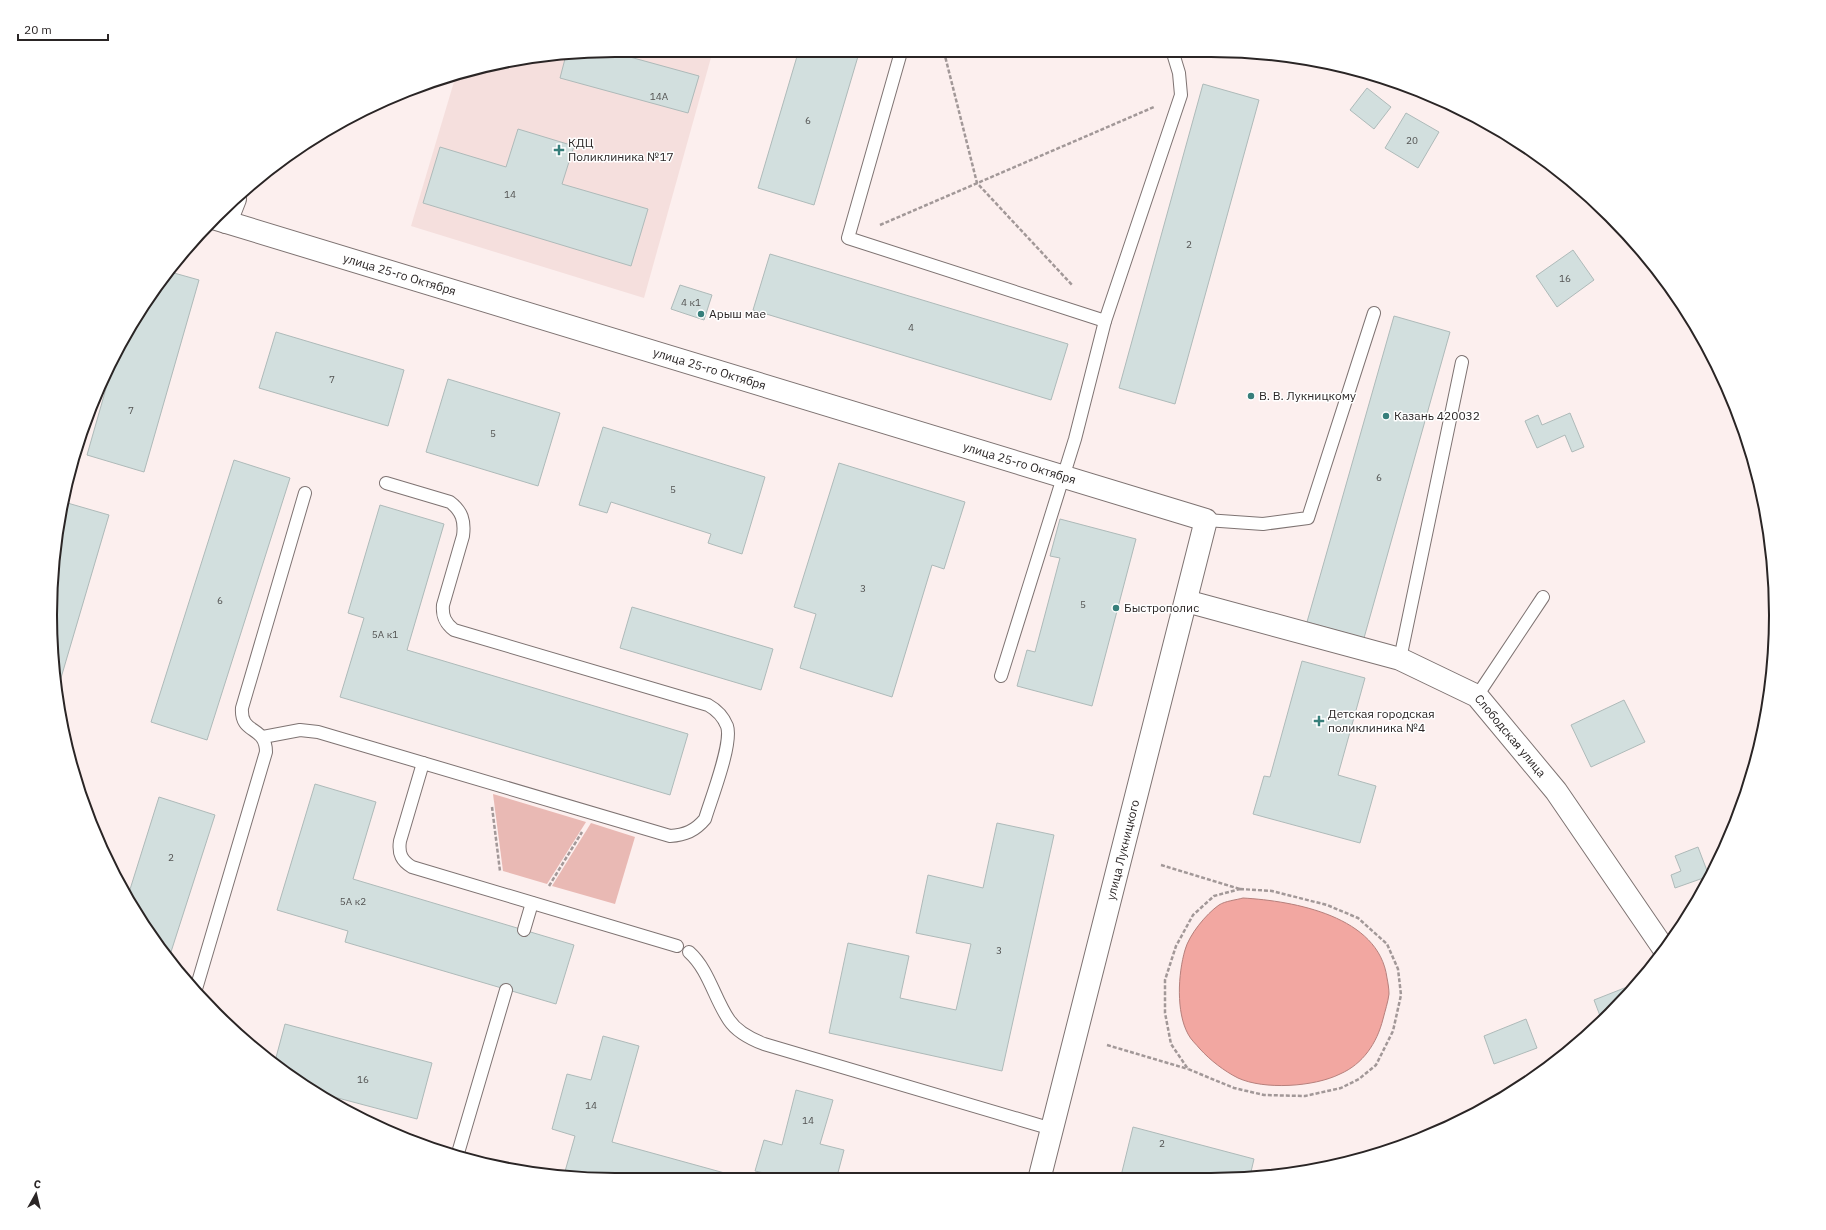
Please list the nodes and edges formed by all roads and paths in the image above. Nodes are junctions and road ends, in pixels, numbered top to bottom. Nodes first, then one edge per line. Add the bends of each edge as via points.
1 (900, 57) edge
2 (945, 57) edge
3 (1174, 57) edge
4 (1181, 95) junction
5 (978, 183) junction
6 (219, 220) edge
7 (848, 238) junction
8 (1374, 313) dead end
9 (1105, 321) junction
10 (1462, 362) dead end
11 (1063, 477) junction
12 (386, 483) dead end
13 (305, 493) dead end
14 (1206, 520) junction
15 (1543, 597) dead end
16 (1186, 601) junction
17 (1400, 659) junction
18 (1001, 676) dead end
19 (1477, 696) junction
20 (263, 737) junction
21 (423, 763) junction
22 (489, 782) junction
23 (594, 813) junction
24 (1161, 865) dead end
25 (1240, 889) junction
26 (503, 894) junction
27 (535, 903) junction
28 (524, 930) dead end
29 (1661, 945) edge
30 (677, 946) dead end
31 (690, 952) dead end
32 (197, 985) edge
33 (506, 990) dead end
34 (1107, 1045) dead end
35 (1188, 1070) junction
36 (1052, 1129) junction
37 (459, 1150) edge
38 (1041, 1173) edge

1 - 7 lane
2 - 5 path
3 - 4 lane via 1179,72
4 - 5 path
4 - 9 lane
5 - 7 path
5 - 9 path
6 - 11 street, улица 25-го Октября
7 - 9 lane
8 - 14 lane via 1308,518 1263,524
9 - 11 lane
10 - 17 lane
11 - 14 street, улица 25-го Октября
11 - 18 lane
12 - 23 lane via 450,502 462,515 465,525 463,536 442,614 454,630 708,706 723,717 727,726 728,743 705,819 699,826 681,836 670,836
13 - 20 lane via 242,708 243,720 247,726
14 - 16 street, улица Лукницкого
15 - 19 lane
16 - 17 street, Слободская улица
16 - 36 street, улица Лукницкого
17 - 19 street, Слободская улица
19 - 29 street, Слободская улица via 1556,791
20 - 21 lane via 296,731 318,732
20 - 32 lane via 266,752
21 - 22 lane
21 - 26 lane via 400,841 401,857 412,867
22 - 23 lane
22 - 26 path
23 - 27 path
24 - 25 path
25 - 35 path via 1214,896 1193,915 1176,946 1165,980 1165,1013 1171,1044
25 - 35 path via 1272,891 1327,905 1358,918 1387,944 1398,969 1402,995 1393,1031 1376,1064 1359,1079 1341,1088 1305,1096 1264,1095 1234,1088
26 - 27 lane
27 - 28 lane
27 - 30 lane
31 - 36 lane via 702,967 729,1020 748,1037 764,1044
33 - 37 lane
34 - 35 path
36 - 38 street, улица Лукницкого

